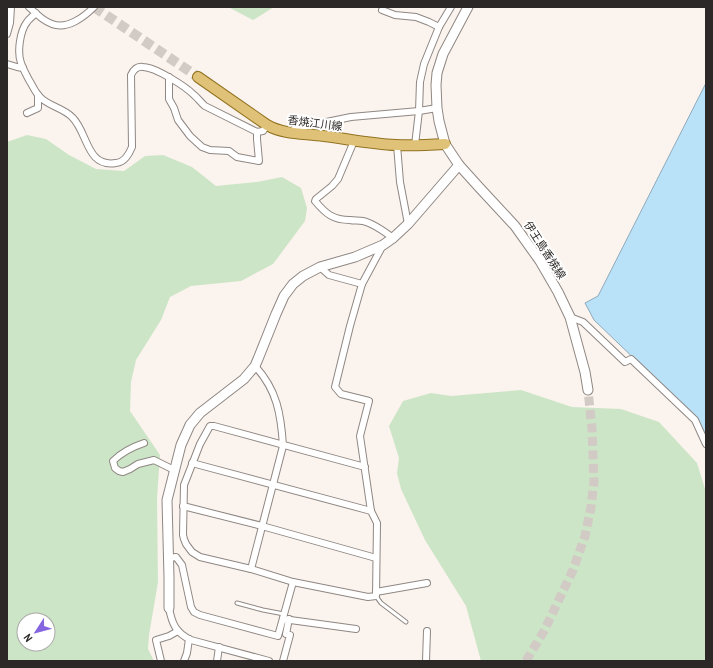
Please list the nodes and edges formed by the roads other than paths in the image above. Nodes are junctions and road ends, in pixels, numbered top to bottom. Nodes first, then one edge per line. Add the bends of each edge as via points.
1 (11, 7) edge
2 (29, 7) edge
3 (94, 7) edge
4 (451, 7) edge
5 (468, 7) edge
6 (382, 10) dead end
7 (36, 13) junction
8 (439, 27) junction
9 (7, 34) edge
10 (7, 64) edge
11 (23, 68) junction
12 (169, 77) junction
13 (198, 77) tunnel mouth
14 (38, 95) junction
15 (437, 108) junction
16 (419, 111) junction
17 (27, 113) dead end
18 (267, 125) junction
19 (257, 132) junction
20 (291, 133) junction
21 (354, 141) junction
22 (445, 144) junction
23 (397, 145) junction
24 (415, 145) junction
25 (459, 165) junction
26 (408, 224) junction
27 (393, 238) junction
28 (383, 245) junction
29 (320, 267) junction
30 (362, 284) junction
31 (570, 317) junction
32 (255, 366) junction
33 (588, 390) tunnel mouth
34 (144, 443) dead end
35 (706, 444) edge
36 (283, 446) junction
37 (192, 463) junction
38 (365, 467) junction
39 (174, 470) junction
40 (273, 486) junction
41 (183, 506) junction
42 (371, 511) junction
43 (262, 526) junction
44 (169, 558) junction
45 (376, 558) junction
46 (251, 569) junction
47 (293, 582) junction
48 (427, 583) dead end
49 (376, 594) junction
50 (237, 603) dead end
51 (169, 608) joint
52 (286, 617) junction
53 (406, 622) dead end
54 (356, 629) dead end
55 (178, 631) junction
56 (427, 631) dead end
57 (189, 639) junction
58 (219, 647) junction
59 (246, 658) edge
60 (161, 661) edge
61 (184, 661) edge
62 (217, 661) edge
63 (269, 661) edge
64 (283, 661) edge
65 (426, 661) edge

1 - 9 street
2 - 7 street
3 - 7 street via 80,19 60,26 50,24
4 - 8 street
5 - 15 street, 伊王島香焼線 via 440,63 436,85
6 - 8 street via 395,15 416,17
7 - 11 street via 27,22 21,35 20,57
8 - 16 street via 424,64 420,82
10 - 11 street
11 - 14 street
12 - 14 street via 142,66 132,72 132,147 126,158 115,164 103,162 94,156 73,118
12 - 19 street via 205,106
12 - 19 street via 169,99 178,120 202,147 229,151 238,157 259,162
13 - 18 main road, 香焼江川線
14 - 17 street via 38,108
15 - 16 street
15 - 22 street, 伊王島香焼線
16 - 20 street via 351,117 297,128
16 - 24 street
18 - 19 street via 263,131
18 - 20 main road, 香焼江川線
20 - 21 main road, 香焼江川線
21 - 23 main road, 香焼江川線
21 - 27 street via 338,179 315,201 337,219 363,221
22 - 24 main road, 香焼江川線
22 - 25 street, 伊王島香焼線
23 - 24 main road, 香焼江川線
23 - 26 street via 400,182
25 - 26 street
25 - 31 street, 伊王島香焼線 via 515,226 540,261
26 - 27 street
27 - 28 street
28 - 29 street via 355,257
28 - 30 street
29 - 30 street via 328,275
29 - 32 street via 298,280 284,296
30 - 38 street via 335,387 341,394 369,401 360,436
31 - 33 street, 伊王島香焼線
31 - 35 street via 583,322 625,362 631,358 695,420
32 - 36 street via 265,377 275,396 280,412
32 - 39 street via 244,379 200,413 190,425
34 - 39 street via 120,454 113,461 115,468 124,472 138,464 154,460
36 - 37 street via 210,426
36 - 38 street
36 - 40 street
37 - 40 street
37 - 41 street via 184,485
38 - 42 street
39 - 44 street via 166,500
40 - 42 street
40 - 43 street
41 - 43 street
41 - 46 street via 183,535 192,552
42 - 45 street via 377,523
43 - 45 street
43 - 46 street
44 - 51 street
44 - 52 street via 176,557 182,566 194,612 278,636
45 - 49 street
46 - 47 street
47 - 49 street via 368,597
47 - 52 street
48 - 49 street
49 - 53 lane via 381,603
50 - 52 lane
51 - 55 street via 171,620
52 - 54 street
52 - 64 street via 286,634 290,635
55 - 57 street
55 - 60 street via 156,640
56 - 65 street
57 - 58 street
57 - 61 street
58 - 59 street
58 - 62 street
59 - 63 street

